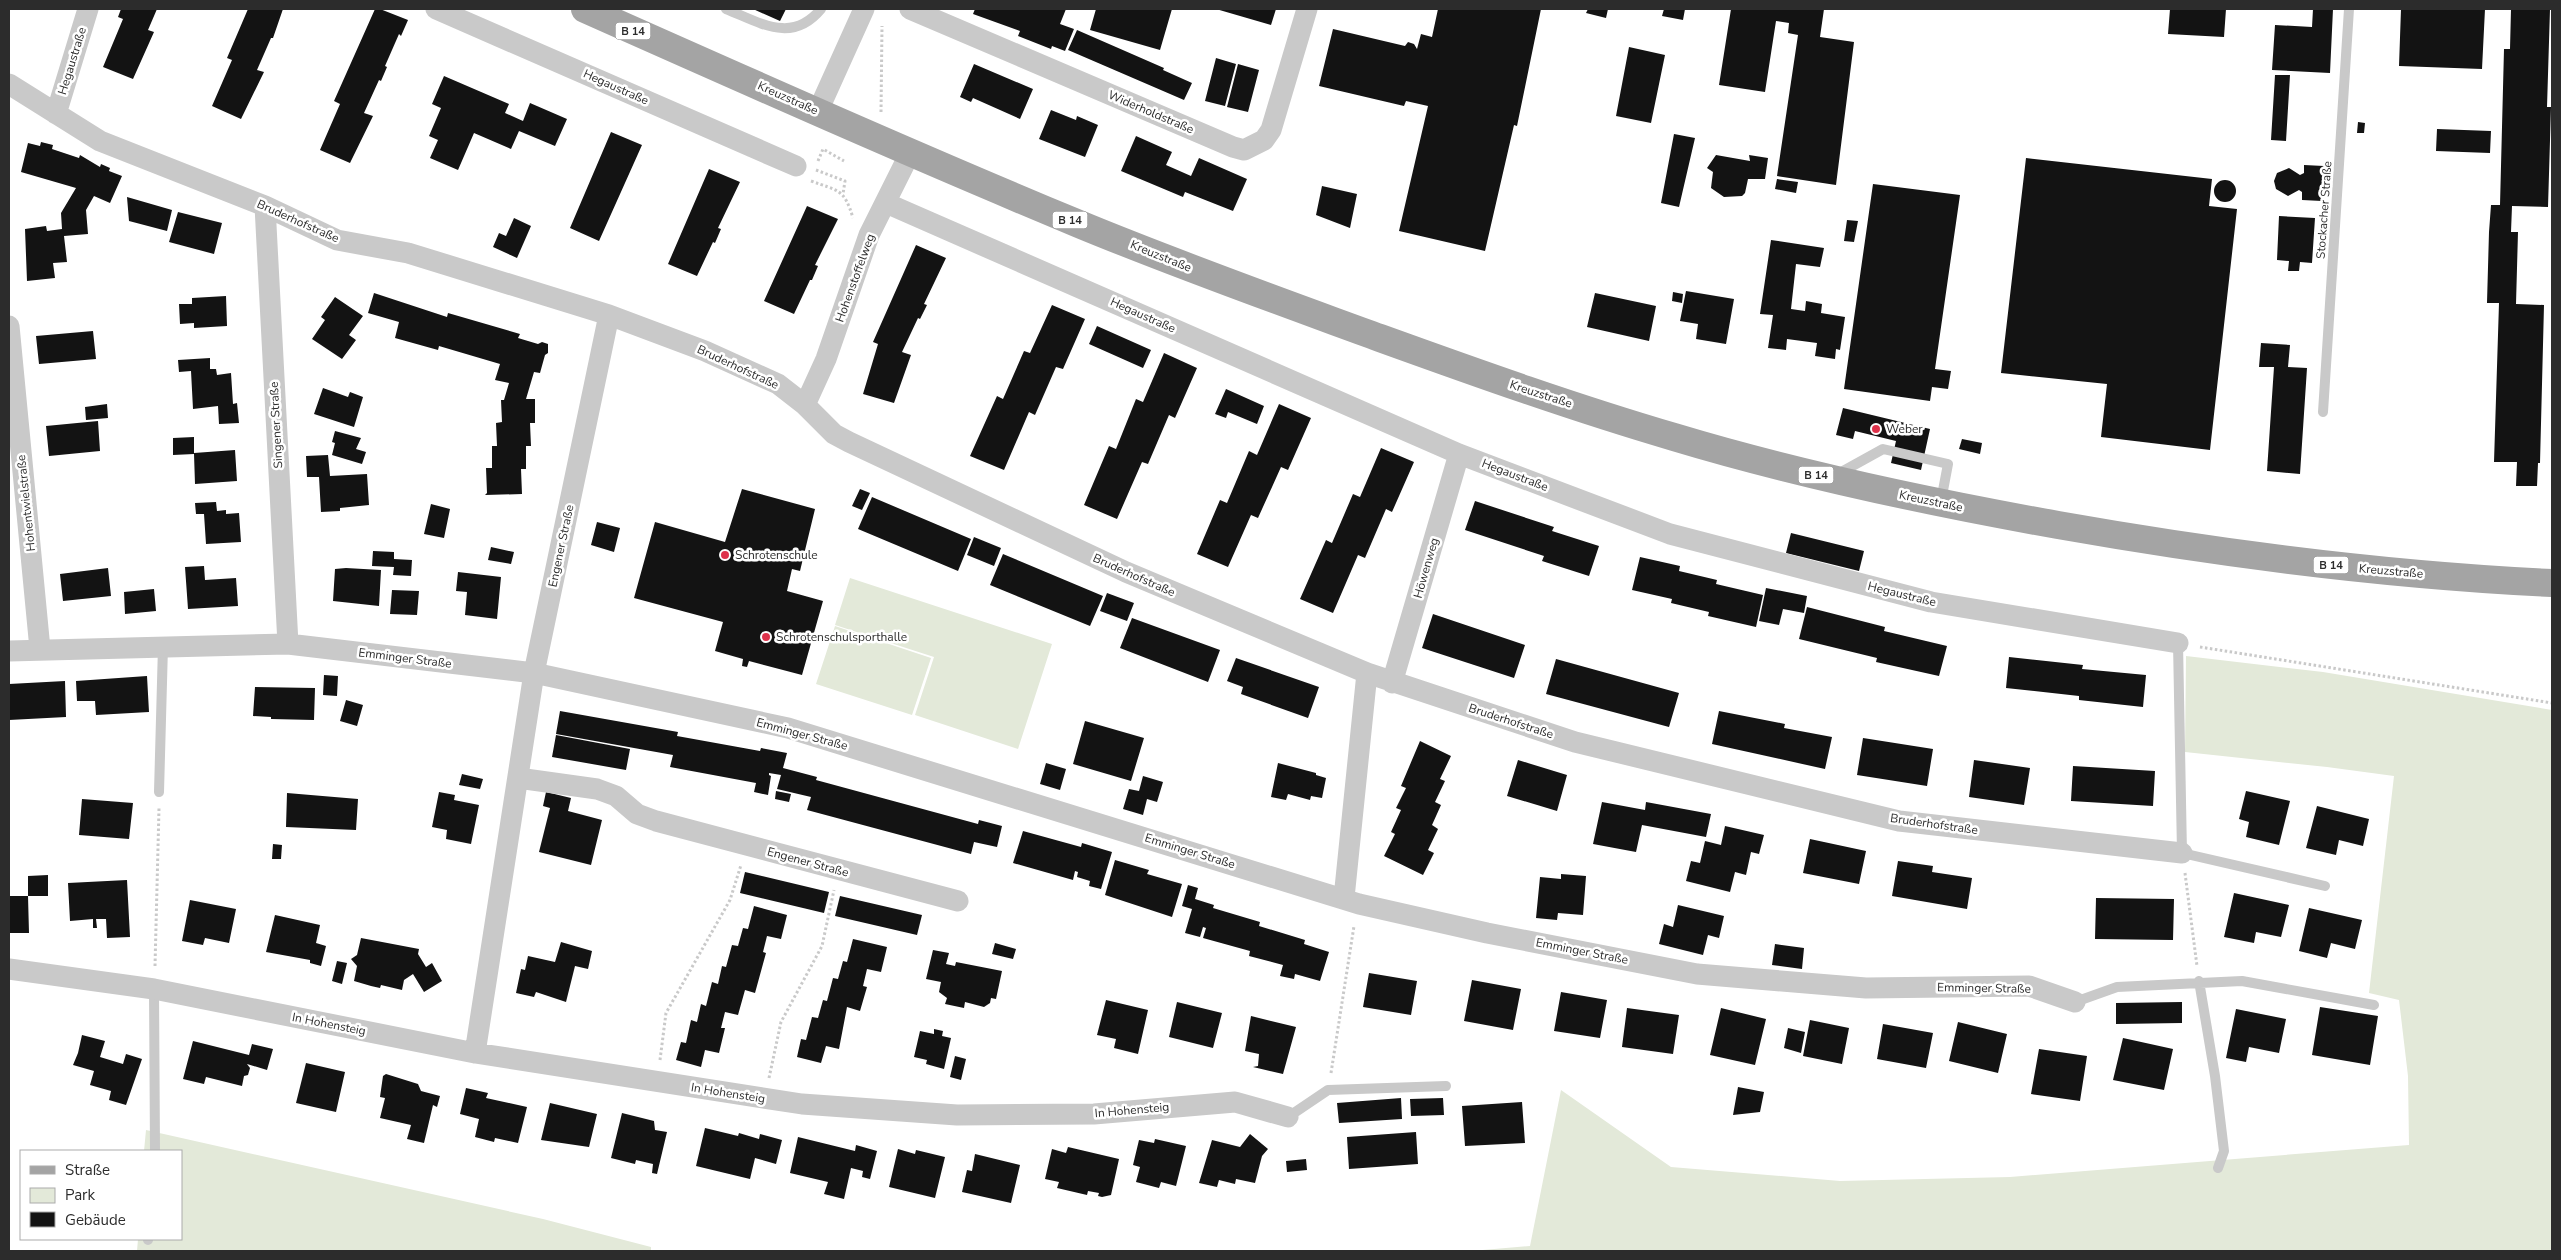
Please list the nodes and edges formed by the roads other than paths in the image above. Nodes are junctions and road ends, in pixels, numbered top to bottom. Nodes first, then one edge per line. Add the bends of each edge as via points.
1 (88, 9) edge
2 (436, 9) edge
3 (585, 9) edge
4 (726, 9) edge
5 (821, 9) edge
6 (864, 9) edge
7 (910, 9) edge
8 (1307, 9) edge
9 (2349, 9) edge
10 (11, 90) edge
11 (818, 111) junction
12 (56, 114) junction
13 (910, 153) junction
14 (805, 168) road end
15 (886, 203) junction
16 (265, 206) junction
17 (609, 315) junction
18 (9, 326) edge
19 (805, 405) junction
20 (2323, 412) dead end
21 (1460, 454) junction
22 (1829, 479) junction
23 (1940, 504) junction
24 (2552, 583) edge
25 (2178, 643) joint
26 (288, 644) junction
27 (163, 646) junction
28 (40, 649) junction
29 (9, 651) edge
30 (534, 673) junction
31 (1367, 673) junction
32 (1392, 682) junction
33 (518, 778) junction
34 (159, 792) road end
35 (2182, 853) junction
36 (2325, 886) dead end
37 (1344, 898) junction
38 (958, 901) dead end
39 (9, 969) edge
40 (2199, 981) junction
41 (154, 990) junction
42 (2075, 1002) joint
43 (2374, 1005) dead end
44 (474, 1053) junction
45 (1446, 1086) dead end
46 (1288, 1117) joint
47 (155, 1150) edge
48 (2218, 1168) dead end

1 - 12 street, Hegaustraße
2 - 14 street, Hegaustraße
3 - 11 main road, Kreuzstraße / B 14
4 - 5 lane via 771,28 793,28 810,22
6 - 11 street
7 - 8 street, Widerholdstraße via 1244,150 1264,140 1271,130
9 - 20 lane, Stockacher Straße
10 - 12 street, Bruderhofstraße
11 - 13 main road, Kreuzstraße / B 14
12 - 16 street, Bruderhofstraße via 100,141
13 - 15 street, Hohenstoffelweg
13 - 22 main road, Kreuzstraße / B 14 via 1231,284 1468,370 1674,438
15 - 19 street, Hohenstoffelweg via 869,236 826,359
15 - 21 street, Hegaustraße
16 - 17 street, Bruderhofstraße via 337,240 408,253
16 - 26 street, Singener Straße
17 - 19 street, Bruderhofstraße via 706,351 778,384
17 - 30 street, Engener Straße
18 - 28 street, Hohentwielstraße
19 - 31 street, Bruderhofstraße via 834,434 849,442 1126,572
21 - 25 street, Hegaustraße via 1670,534 1931,602
21 - 32 street, Höwenweg
22 - 23 main road, Kreuzstraße / B 14
22 - 23 lane via 1883,449 1948,464
23 - 24 main road, Kreuzstraße / B 14 via 2192,548 2295,562
25 - 35 lane
26 - 27 street, Emminger Straße
26 - 30 street, Emminger Straße
27 - 28 street, Emminger Straße
27 - 34 lane
28 - 29 street, Emminger Straße
30 - 33 street, Engener Straße
30 - 37 street, Emminger Straße via 788,728
31 - 32 street, Bruderhofstraße
31 - 37 street
32 - 35 street, Bruderhofstraße via 1574,742 1899,821
33 - 38 street, Engener Straße via 596,789 616,796 637,814 656,821
33 - 44 street, Engener Straße
35 - 36 lane, Bruderhofstraße
37 - 42 street, Emminger Straße via 1487,933 1697,974 1866,988 2030,986
39 - 41 street, In Hohensteig
40 - 42 lane, Emminger Straße via 2117,987
40 - 43 lane, Emminger Straße via 2242,981
40 - 48 lane via 2224,1150
41 - 44 street, In Hohensteig
41 - 47 lane
44 - 46 street, In Hohensteig via 802,1104 957,1115 1094,1114 1235,1102
45 - 46 lane, In Hohensteig via 1328,1090

